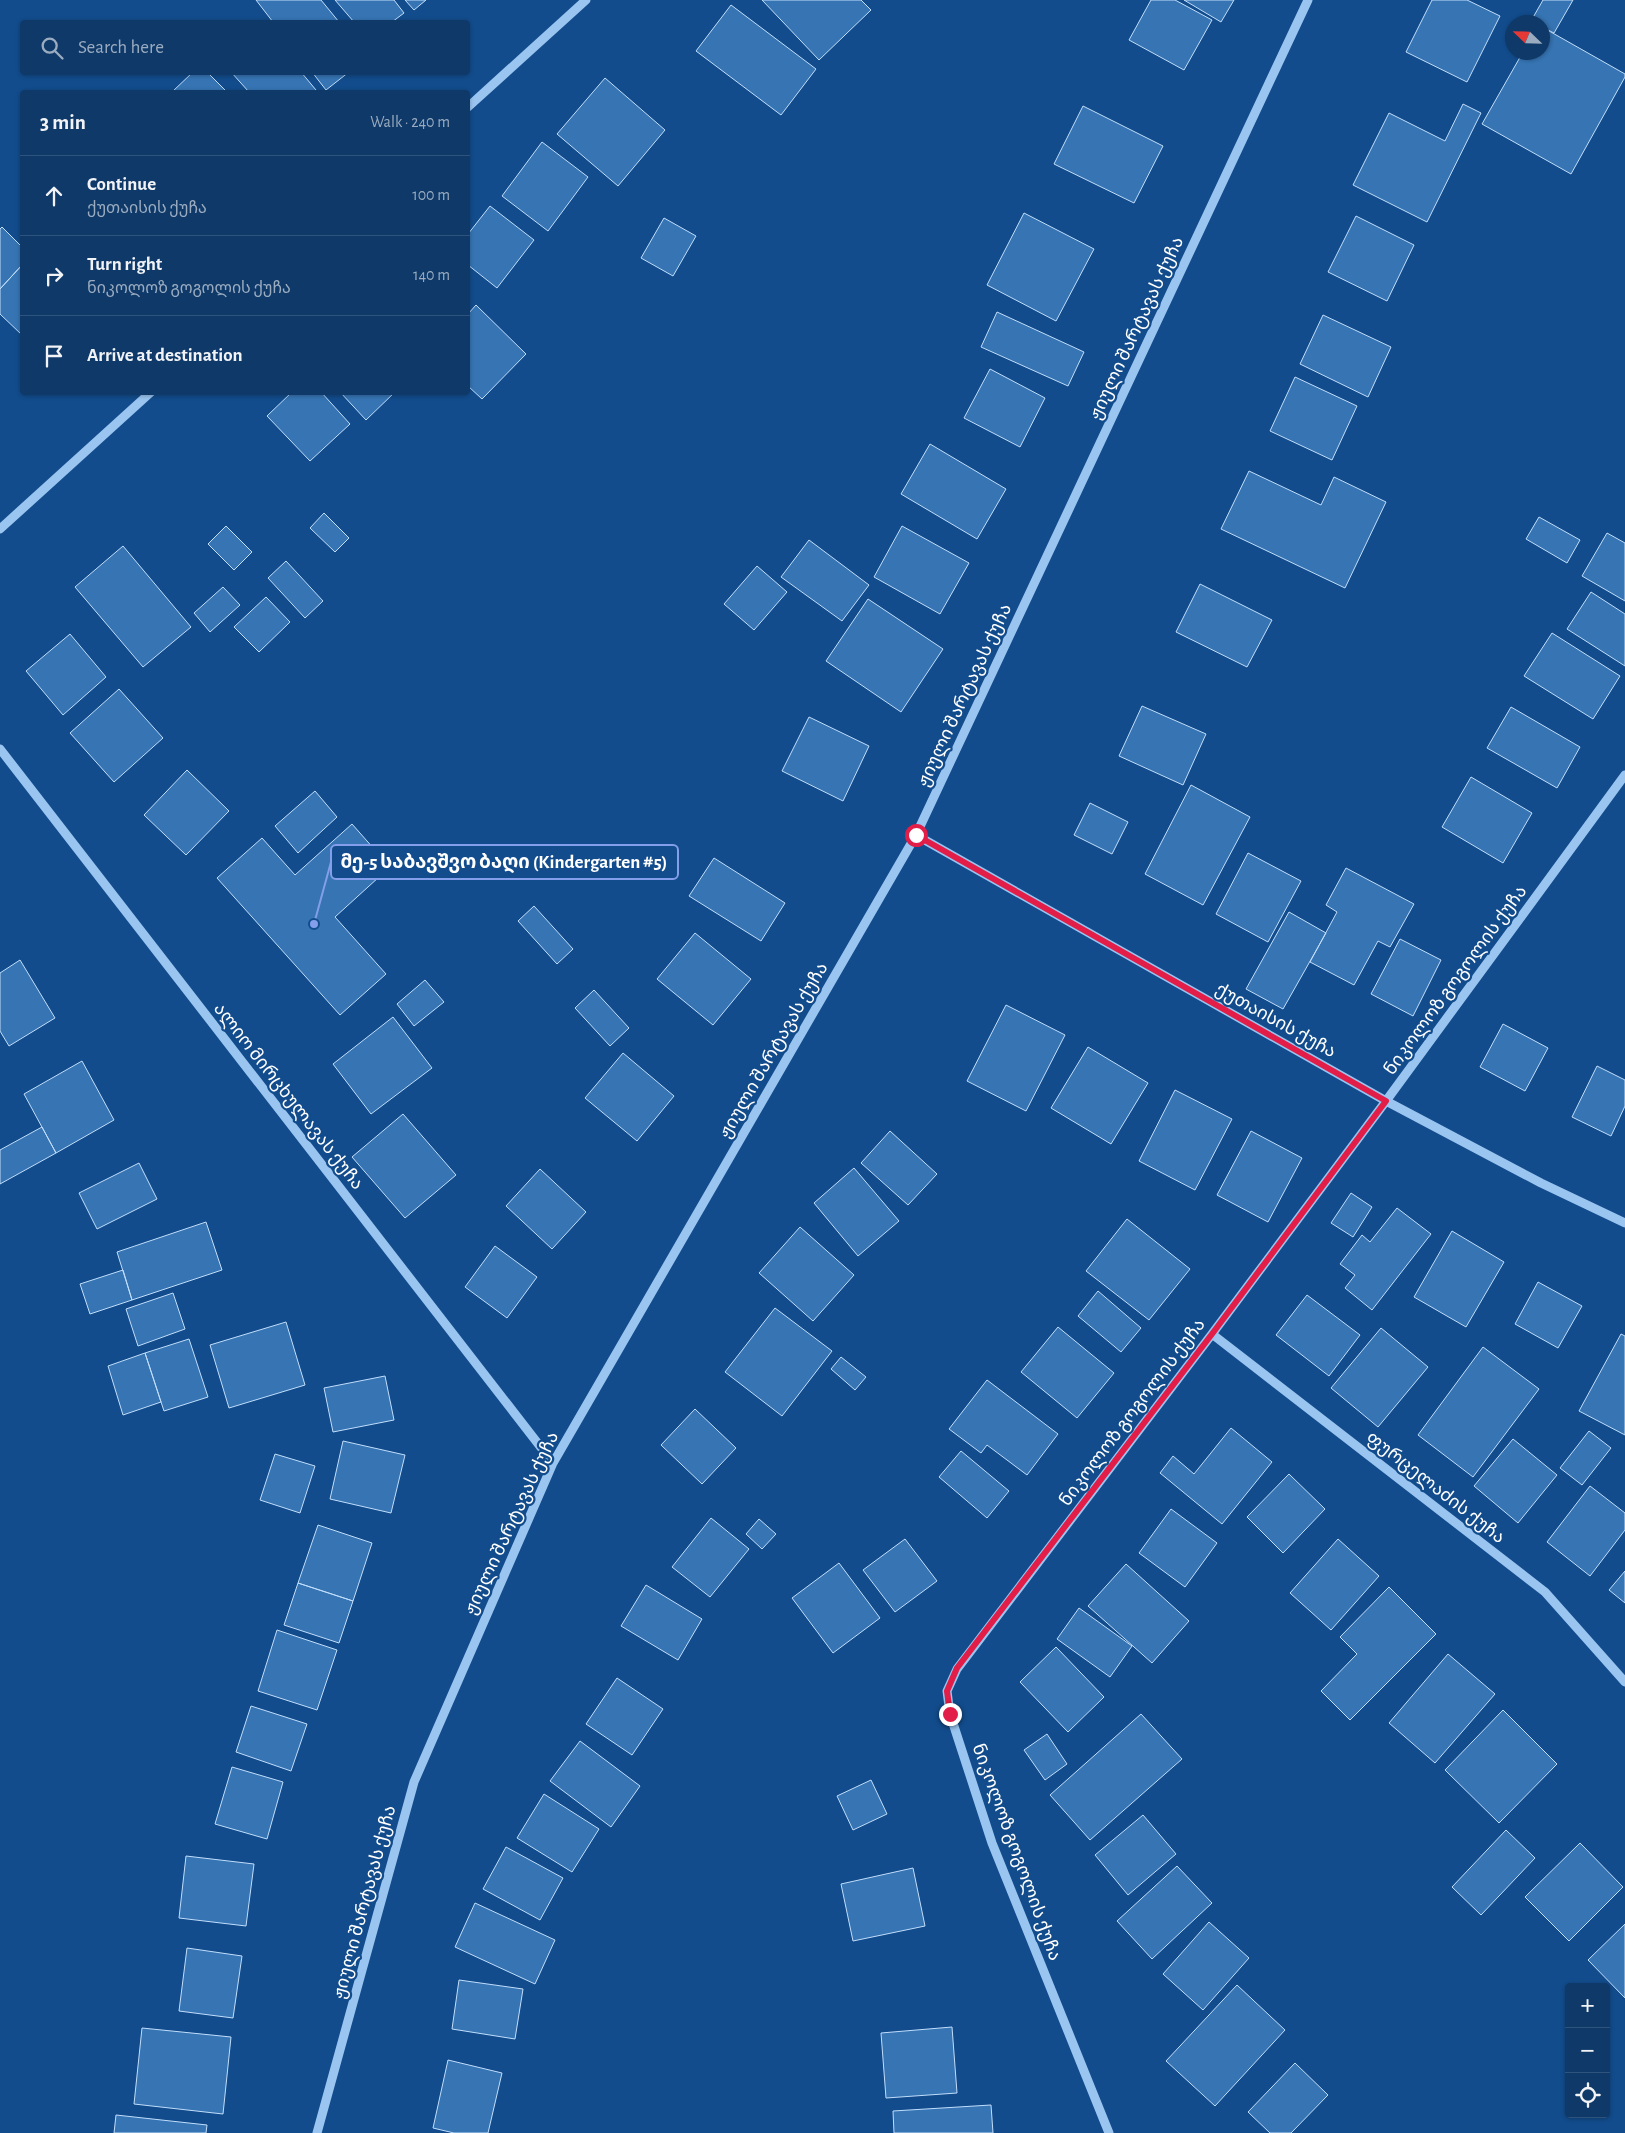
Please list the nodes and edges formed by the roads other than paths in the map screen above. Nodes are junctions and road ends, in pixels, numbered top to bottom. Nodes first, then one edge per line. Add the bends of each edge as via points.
1 (586, 0) edge
2 (1308, 0) edge
3 (470, 105) edge
4 (148, 395) edge
5 (0, 529) edge
6 (0, 749) edge
7 (1625, 775) edge
8 (916, 835) junction
9 (1386, 1101) junction
10 (1625, 1223) edge
11 (1212, 1334) junction
12 (552, 1463) junction
13 (1625, 1682) edge
14 (317, 2133) edge
15 (1109, 2133) edge

1 - 3 street
2 - 8 street, ჟიული შარტავას ქუჩა
4 - 5 street
6 - 12 street, ალიო მირცხულავას ქუჩა
7 - 9 street, ნიკოლოზ გოგოლის ქუჩა
8 - 9 street, ქუთაისის ქუჩა
8 - 12 street, ჟიული შარტავას ქუჩა
9 - 10 street, ქუთაისის ქუჩა via 1541,1183
9 - 11 street, ნიკოლოზ გოგოლის ქუჩა
11 - 13 street, ფურცელაძის ქუჩა via 1545,1592
11 - 15 street, ნიკოლოზ გოგოლის ქუჩა via 957,1668 947,1691 950,1714 992,1843
12 - 14 street, ჟიული შარტავას ქუჩა via 414,1782

